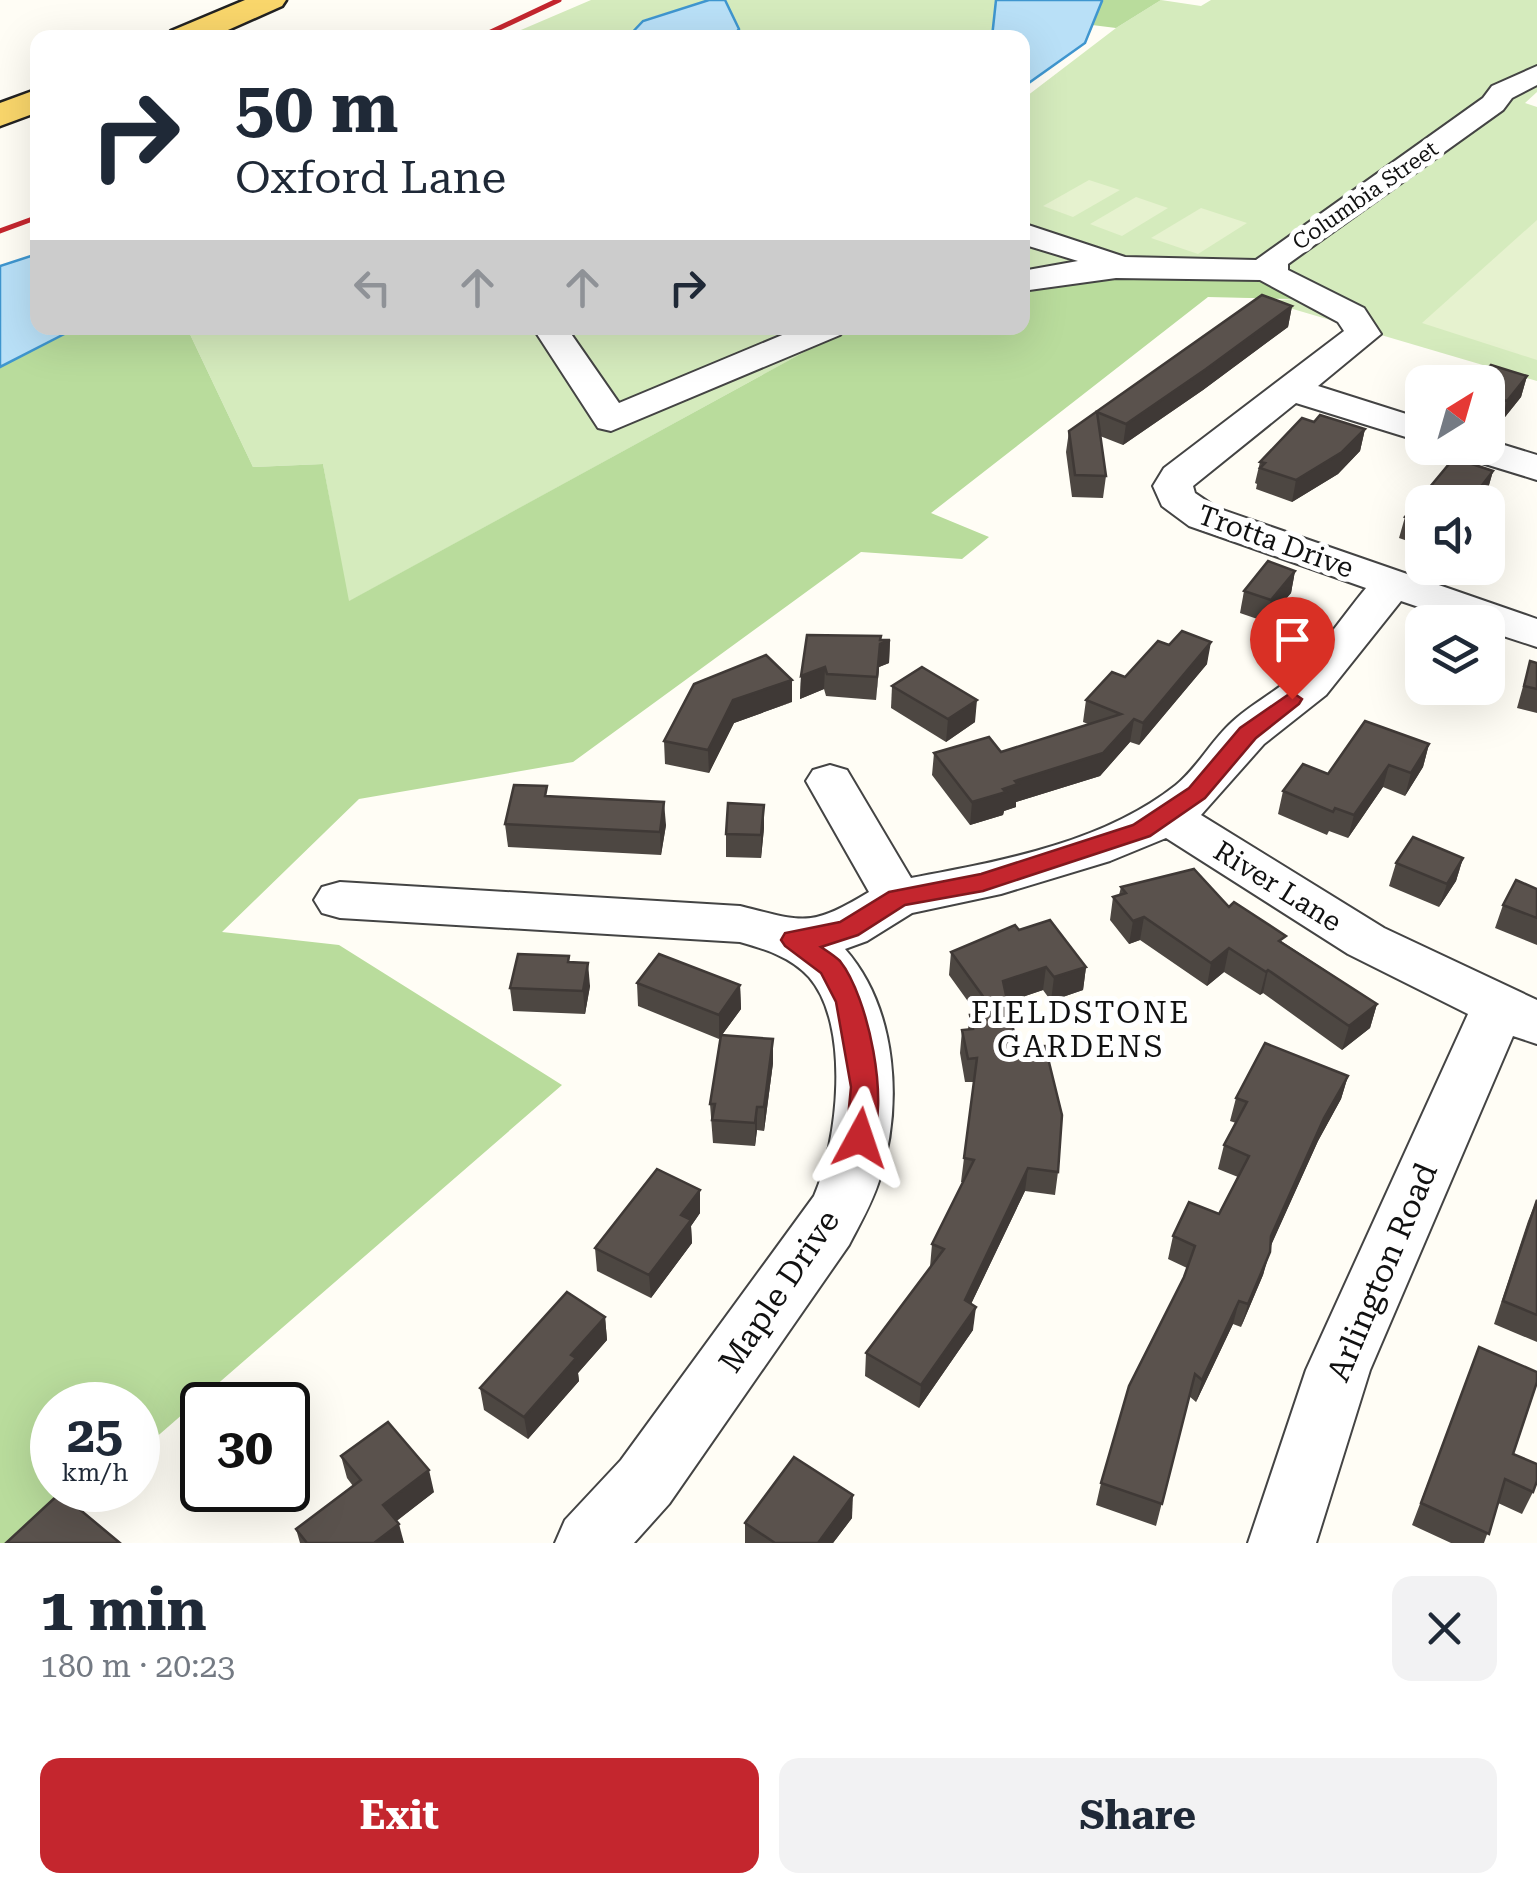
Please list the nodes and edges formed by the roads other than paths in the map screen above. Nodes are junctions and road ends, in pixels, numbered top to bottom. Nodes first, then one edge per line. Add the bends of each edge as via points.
1 (271, 0) edge
2 (201, 30) edge
3 (1537, 74) edge
4 (1502, 92) junction
5 (1537, 101) edge
6 (30, 103) edge
7 (0, 116) edge
8 (1030, 236) edge
9 (1124, 265) junction
10 (1272, 271) junction
11 (1030, 280) edge
12 (555, 335) edge
13 (811, 335) edge
14 (1292, 390) junction
15 (1405, 426) edge
16 (1505, 458) edge
17 (1537, 468) edge
18 (1393, 583) junction
19 (1537, 634) edge
20 (830, 781) dead end
21 (1167, 816) junction
22 (898, 898) junction
23 (340, 900) dead end
24 (794, 940) junction
25 (1518, 1016) edge
26 (588, 1543) edge
27 (1282, 1543) edge

1 - 2 main road
3 - 4 street, Columbia Street
4 - 5 street
4 - 10 street, Columbia Street via 1272,260
6 - 7 main road
8 - 9 street
9 - 10 street
9 - 11 street
10 - 14 street, Columbia Street via 1284,284 1352,315 1363,328
12 - 13 street via 611,420
14 - 15 street
14 - 18 street, Trotta Drive via 1178,476 1172,486 1176,498 1203,517
16 - 17 street
18 - 19 street, Trotta Drive
18 - 21 street via 1321,674 1248,733 1197,793
20 - 22 street
21 - 22 street via 1037,866
21 - 25 street, River Lane via 1351,932
22 - 24 street via 849,928
23 - 24 street, Maple Drive via 708,921
24 - 26 street, Maple Drive via 830,966 849,1002 859,1043 864,1087 850,1180 828,1227 645,1482
25 - 27 street, Arlington Road via 1345,1354

